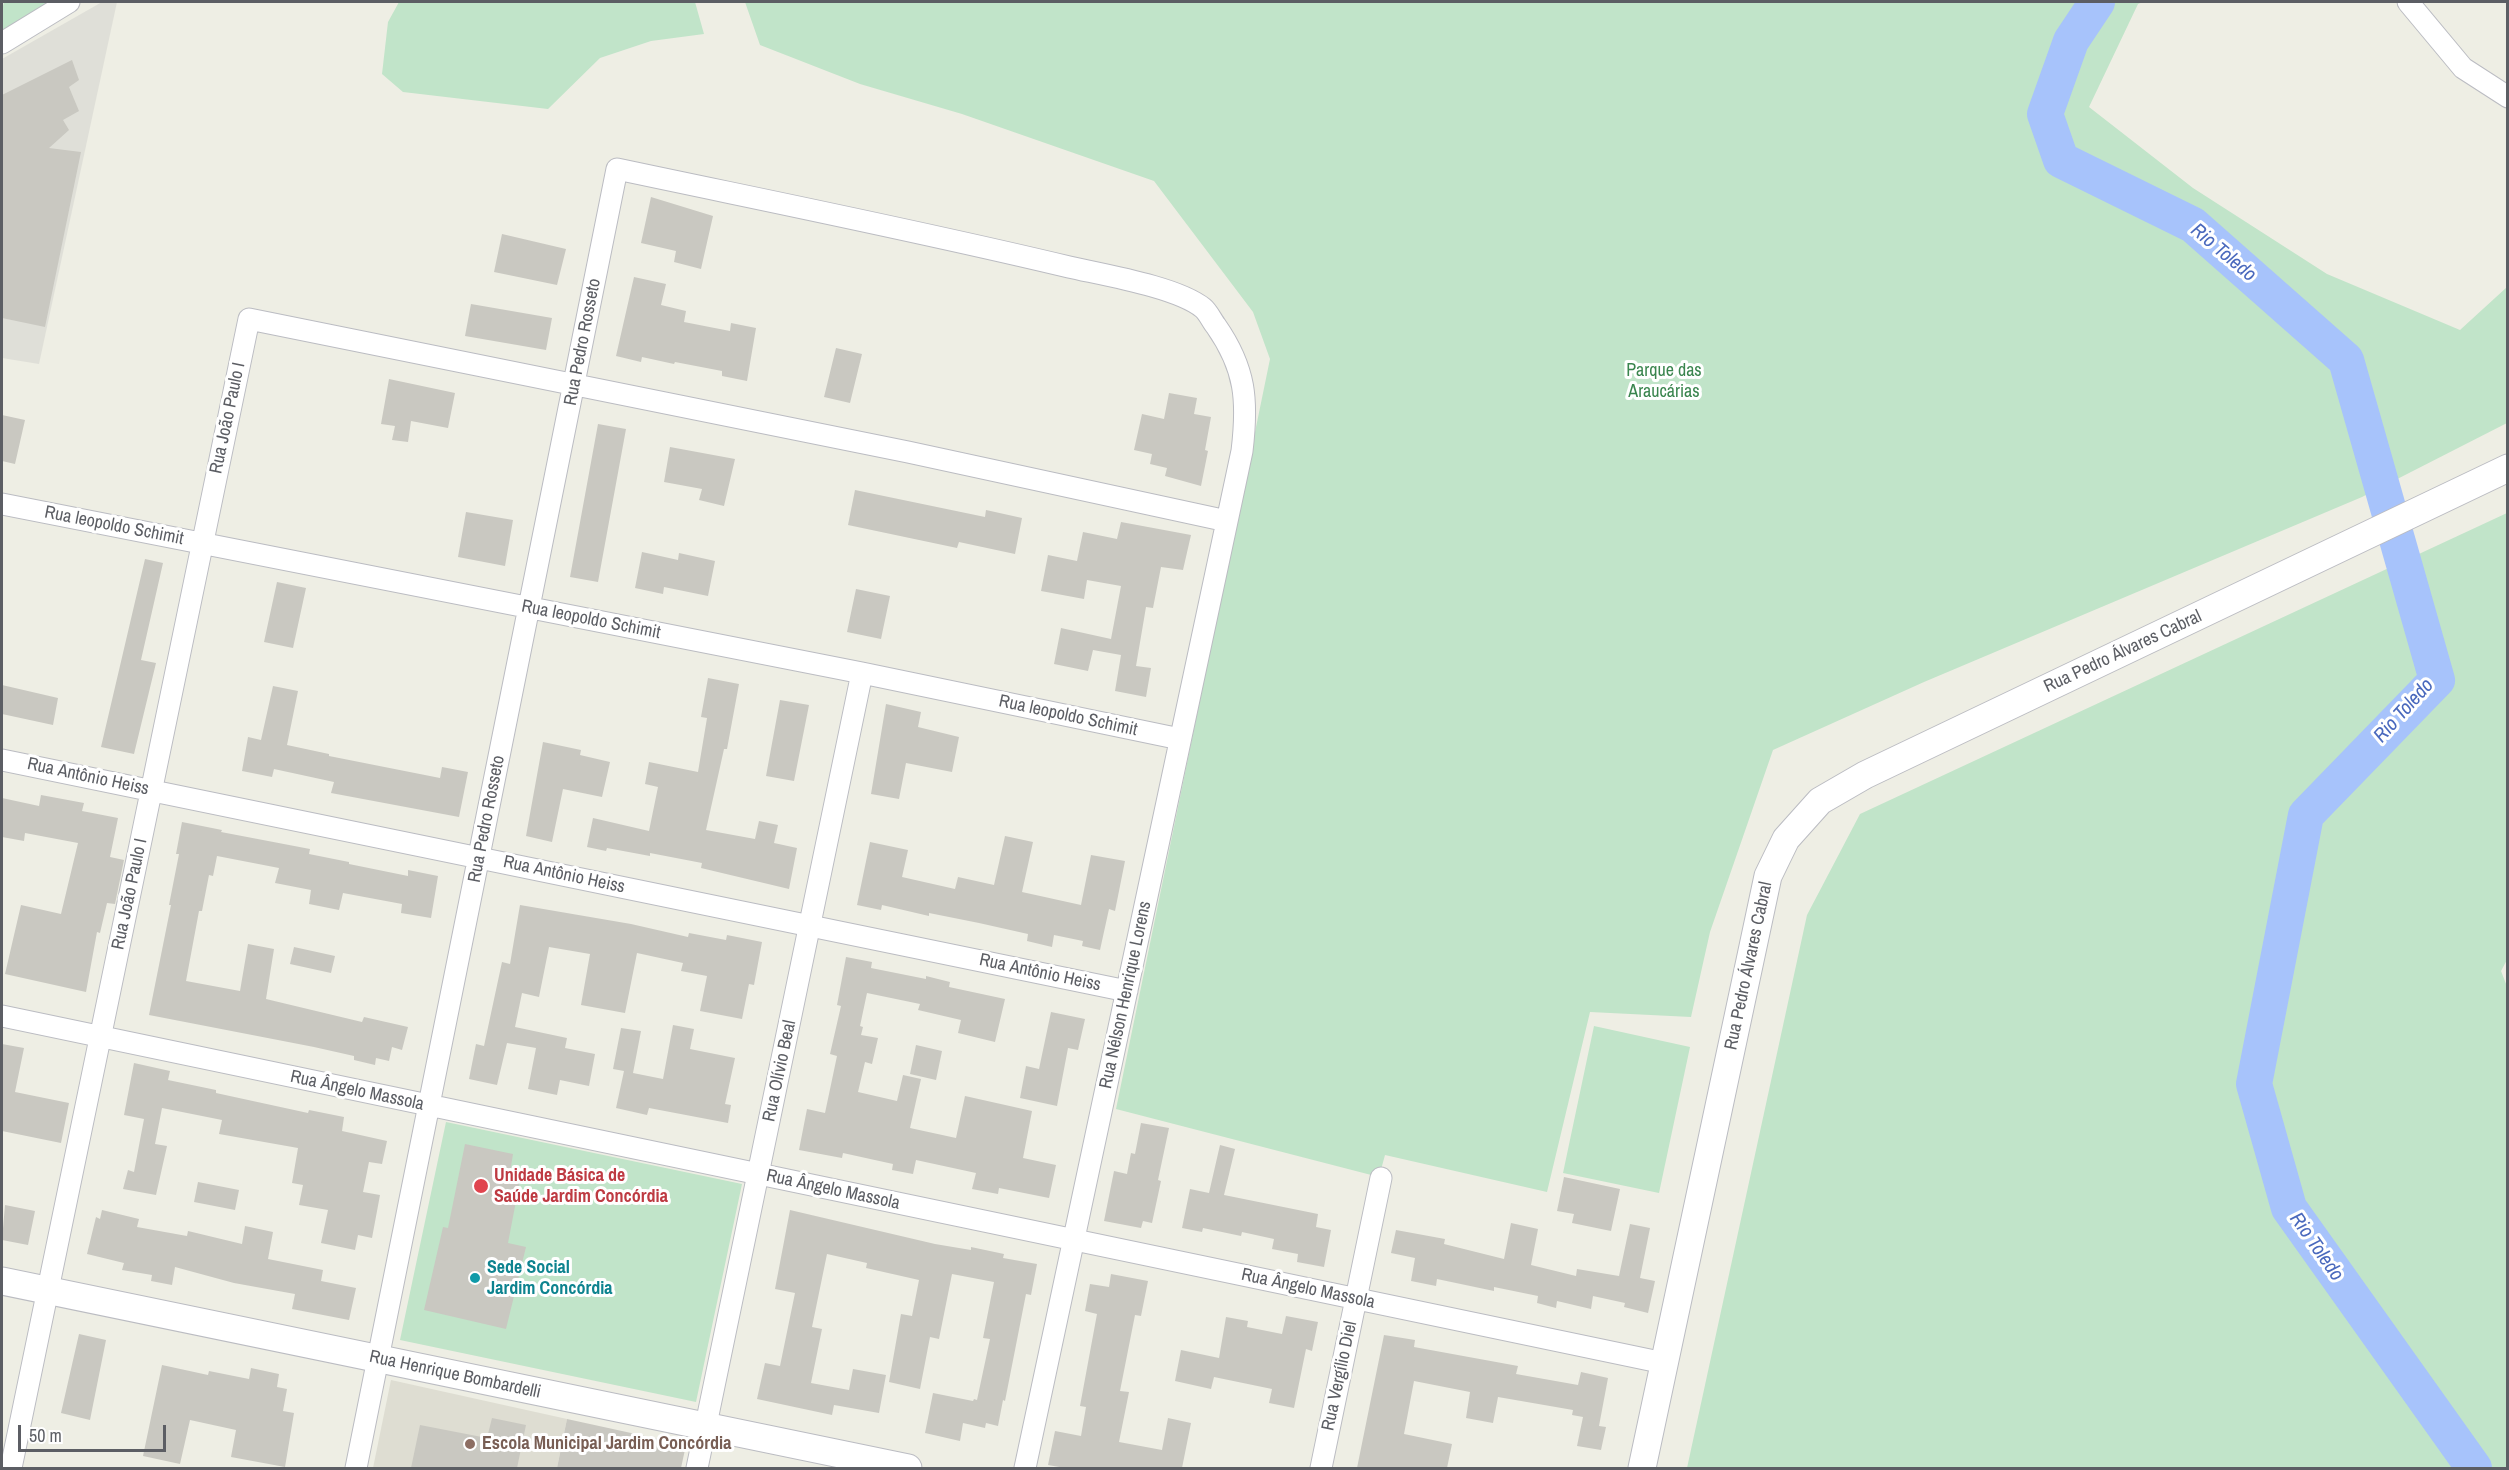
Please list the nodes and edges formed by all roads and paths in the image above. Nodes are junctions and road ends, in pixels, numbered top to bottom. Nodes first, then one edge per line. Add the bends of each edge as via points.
1 (69, 2) edge
2 (2408, 2) edge
3 (2, 43) edge
4 (2508, 97) edge
5 (617, 169) joint
6 (574, 385) junction
7 (2508, 468) edge
8 (2, 504) edge
9 (1227, 521) junction
10 (202, 543) junction
11 (529, 608) junction
12 (862, 673) junction
13 (1180, 739) junction
14 (2, 760) edge
15 (151, 790) junction
16 (479, 858) junction
17 (810, 926) junction
18 (1127, 991) junction
19 (2, 1016) edge
20 (100, 1037) junction
21 (429, 1106) junction
22 (758, 1174) junction
23 (1381, 1178) dead end
24 (1074, 1240) junction
25 (2, 1281) edge
26 (48, 1290) junction
27 (1356, 1299) junction
28 (378, 1359) junction
29 (1664, 1363) junction
30 (706, 1427) junction
31 (11, 1468) edge
32 (356, 1468) edge
33 (697, 1468) edge
34 (908, 1468) edge
35 (1025, 1468) edge
36 (1321, 1468) edge
37 (1642, 1468) edge

1 - 3 street
2 - 4 street via 2463,68
5 - 6 street, Rua Pedro Rosseto
5 - 9 street, Rua Nélson Henrique Lorens via 952,239 1168,291 1204,308 1236,363 1245,402 1242,451
6 - 9 street
6 - 10 street, Rua João Paulo I via 249,320
6 - 11 street, Rua Pedro Rosseto
7 - 29 street, Rua Pedro Álvares Cabral via 1865,775 1820,801 1786,839 1768,876
8 - 10 street, Rua leopoldo Schimit
9 - 13 street, Rua Nélson Henrique Lorens
10 - 11 street, Rua leopoldo Schimit
10 - 15 street, Rua João Paulo I
11 - 12 street, Rua leopoldo Schimit
11 - 16 street, Rua Pedro Rosseto
12 - 13 street, Rua leopoldo Schimit
12 - 17 street, Rua Olívio Beal
13 - 18 street, Rua Nélson Henrique Lorens
14 - 15 street, Rua Antônio Heiss
15 - 16 street, Rua Antônio Heiss
15 - 20 street, Rua João Paulo I
16 - 17 street, Rua Antônio Heiss
16 - 21 street, Rua Pedro Rosseto
17 - 18 street, Rua Antônio Heiss
17 - 22 street, Rua Olívio Beal
18 - 24 street, Rua Nélson Henrique Lorens
19 - 20 street, Rua Ângelo Massola
20 - 21 street, Rua Ângelo Massola
20 - 26 street, Rua João Paulo I
21 - 22 street, Rua Ângelo Massola
21 - 28 street, Rua Pedro Rosseto
22 - 24 street, Rua Ângelo Massola
22 - 30 street, Rua Olívio Beal
23 - 27 street, Rua Vergílio Diel
24 - 27 street, Rua Ângelo Massola
24 - 35 street, Rua Nélson Henrique Lorens
25 - 26 street, Rua Henrique Bombardelli
26 - 28 street, Rua Henrique Bombardelli
26 - 31 street, Rua João Paulo I
27 - 29 street, Rua Ângelo Massola
27 - 36 street, Rua Vergílio Diel
28 - 30 street, Rua Henrique Bombardelli
28 - 32 street, Rua Pedro Rosseto
29 - 37 street, Rua Pedro Álvares Cabral
30 - 33 street, Rua Olívio Beal
30 - 34 street, Rua Henrique Bombardelli

